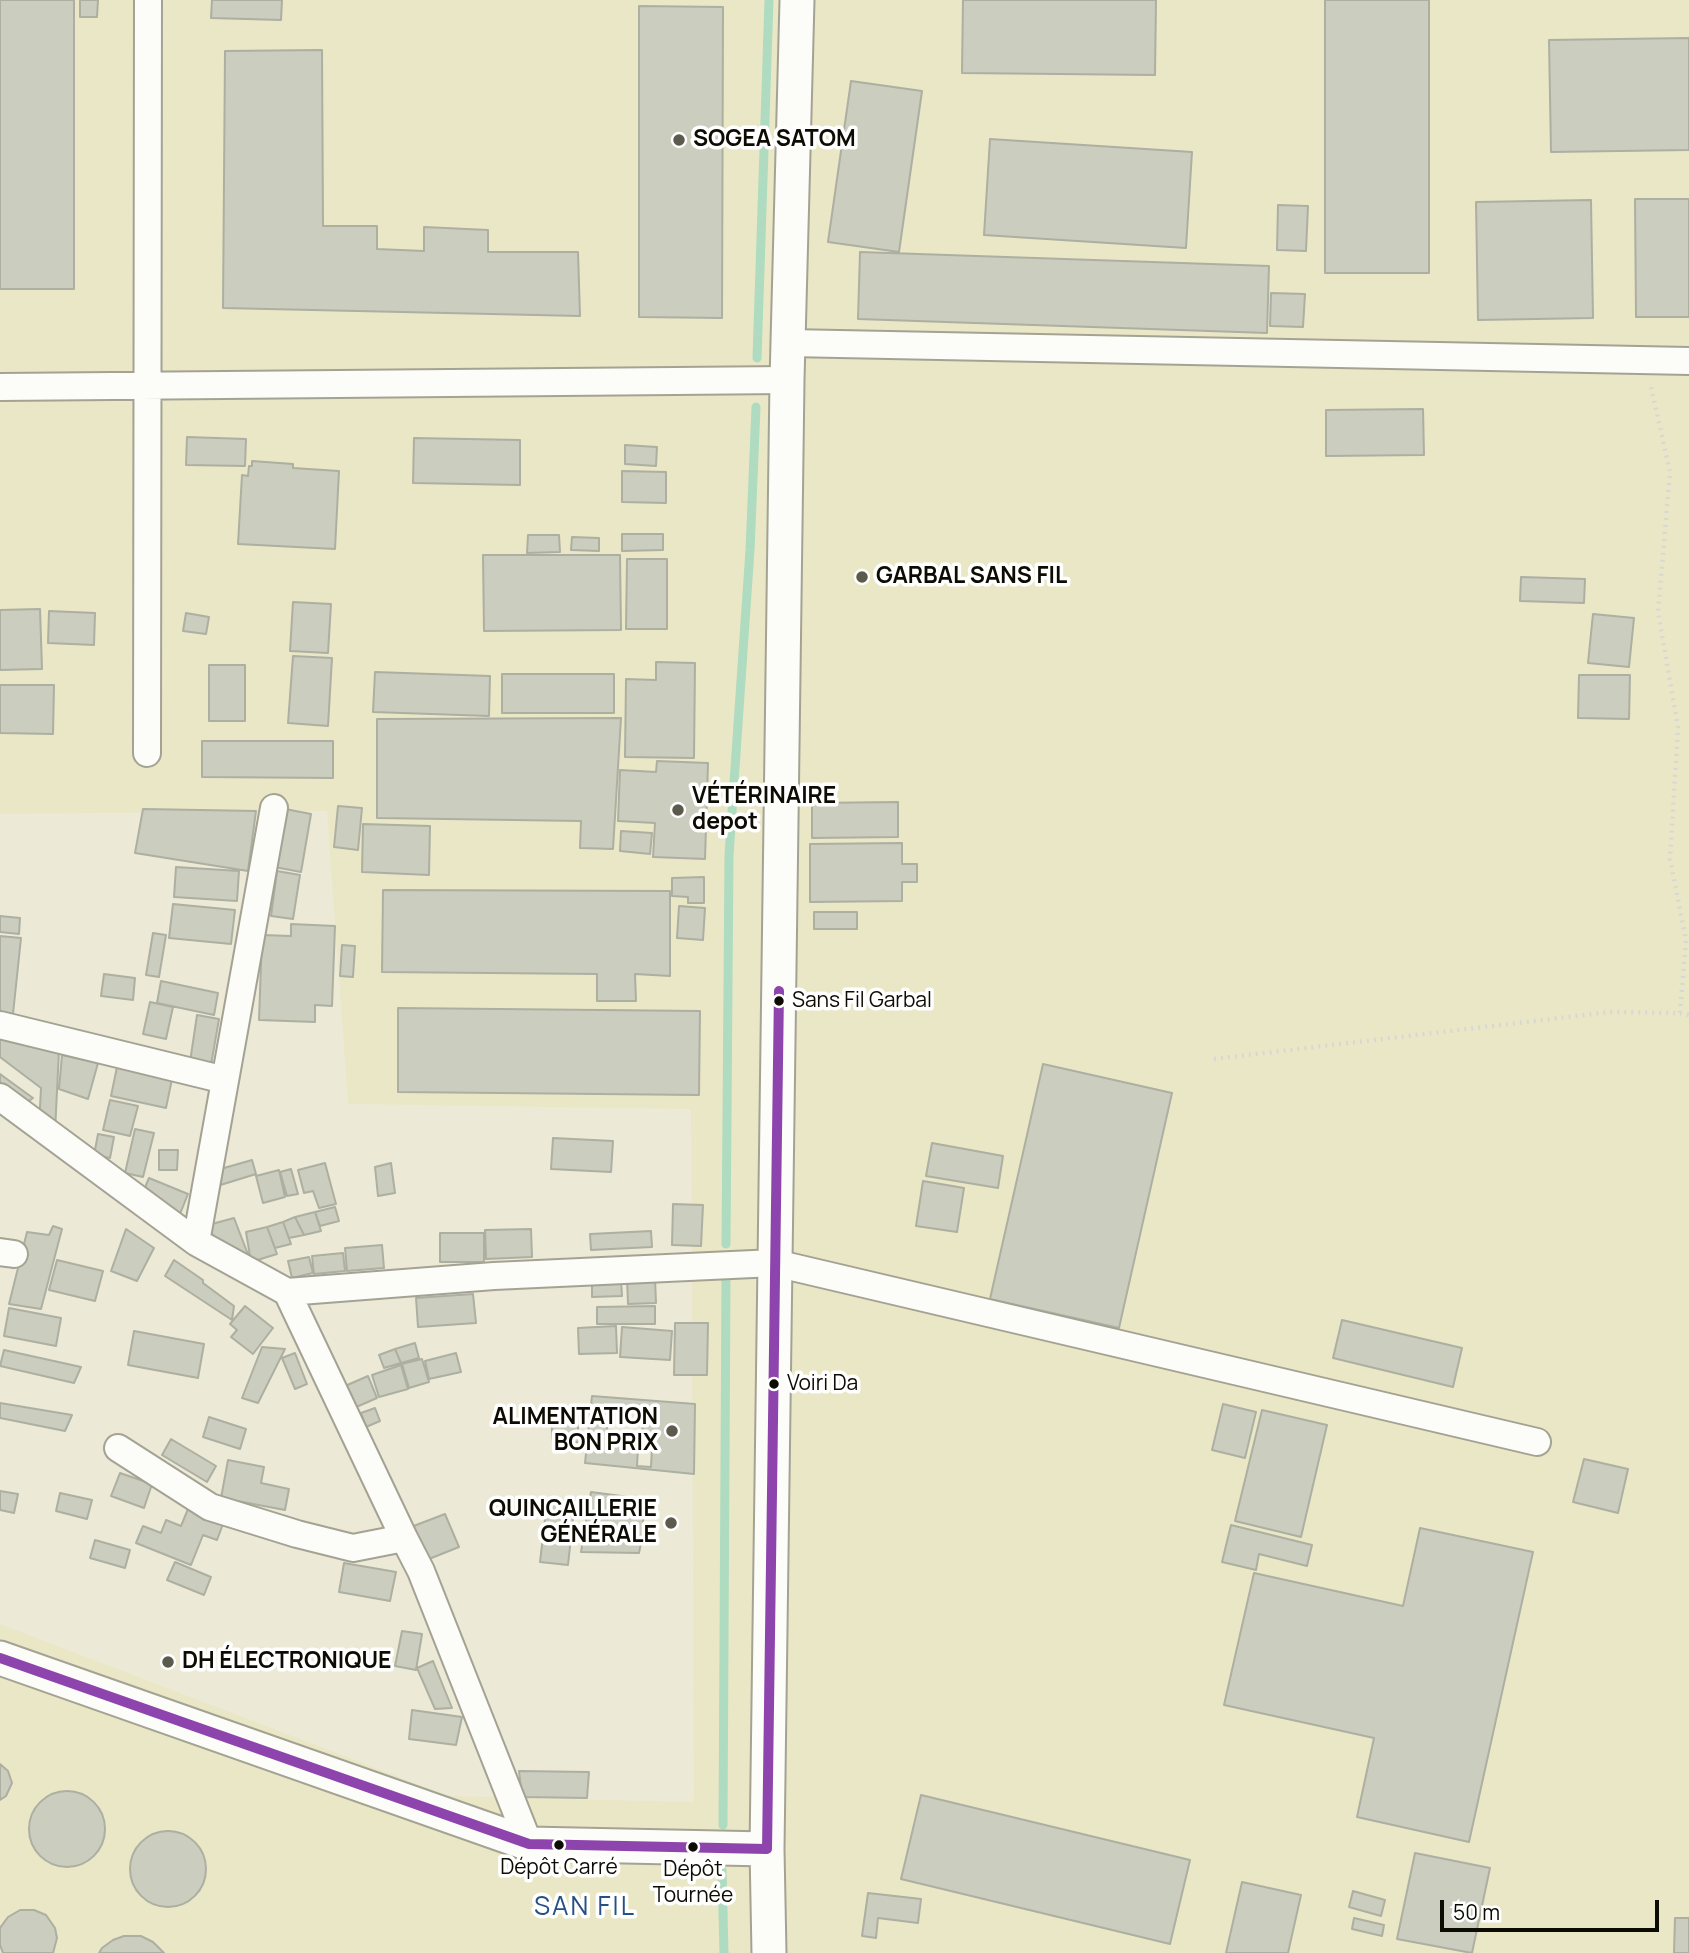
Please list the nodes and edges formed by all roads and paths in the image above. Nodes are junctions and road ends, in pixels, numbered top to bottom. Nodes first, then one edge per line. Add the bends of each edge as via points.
1 (148, 0) edge
2 (797, 0) edge
3 (789, 343) junction
4 (1646, 360) junction
5 (1689, 361) edge
6 (787, 380) junction
7 (147, 386) junction
8 (0, 387) edge
9 (147, 753) dead end
10 (274, 808) dead end
11 (1680, 1013) junction
12 (1689, 1014) edge
13 (0, 1025) edge
14 (1214, 1059) dead end
15 (225, 1080) junction
16 (0, 1097) edge
17 (196, 1242) junction
18 (775, 1263) junction
19 (287, 1292) junction
20 (1537, 1442) dead end
21 (118, 1448) dead end
22 (404, 1538) junction
23 (0, 1658) edge
24 (529, 1844) junction
25 (767, 1849) junction
26 (769, 1953) edge

1 - 7 street
2 - 3 street
3 - 4 street
3 - 6 street
4 - 5 street
4 - 11 path via 1670,472 1658,612 1678,727 1670,859 1686,940
6 - 7 street
6 - 18 street
7 - 8 street
7 - 9 street
10 - 15 street
11 - 12 path
11 - 14 path via 1611,1012
13 - 15 street
15 - 17 street
16 - 17 street
17 - 19 street
18 - 19 street via 494,1276
18 - 20 street
18 - 25 street
19 - 22 street
21 - 22 street via 210,1507 353,1548
22 - 24 street via 422,1571
23 - 24 street
24 - 25 street
25 - 26 street

